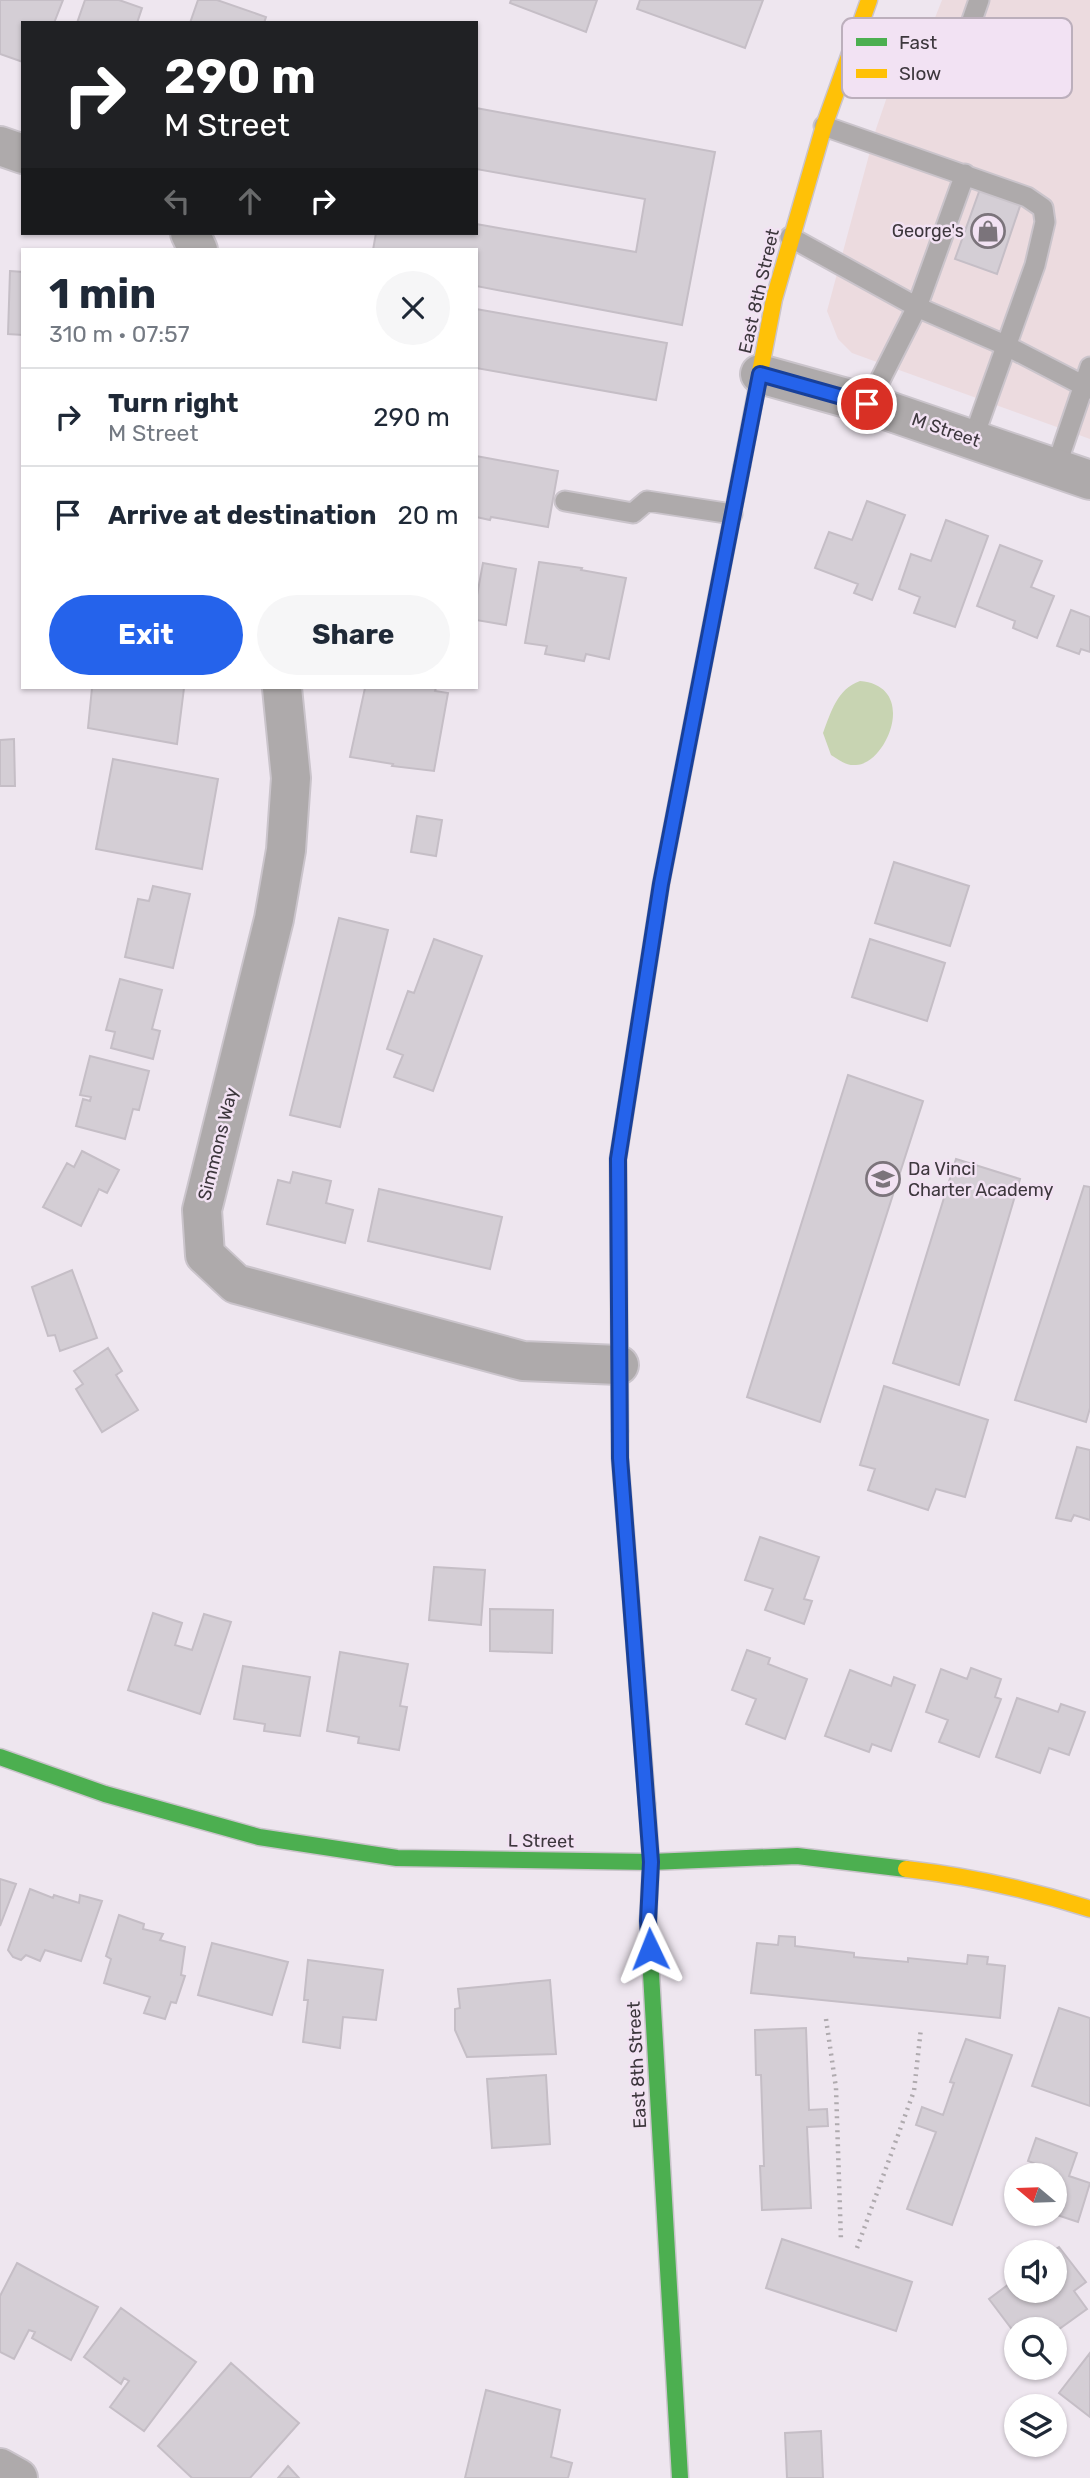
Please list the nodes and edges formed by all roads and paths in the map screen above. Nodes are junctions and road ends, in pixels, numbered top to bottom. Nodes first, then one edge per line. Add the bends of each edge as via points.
1 (869, 0) edge
2 (979, 0) edge
3 (863, 18) edge
4 (973, 18) edge
5 (842, 76) edge
6 (824, 126) junction
7 (0, 146) edge
8 (21, 153) edge
9 (965, 174) junction
10 (790, 237) junction
11 (917, 307) junction
12 (1007, 346) junction
13 (1090, 367) edge
14 (760, 374) junction
15 (1087, 387) edge
16 (867, 404) junction
17 (973, 439) junction
18 (1073, 473) edge
19 (565, 501) dead end
20 (732, 513) junction
21 (282, 689) edge
22 (620, 1365) junction
23 (0, 1757) edge
24 (651, 1862) junction
25 (1090, 1909) edge
26 (826, 2019) dead end
27 (921, 2028) dead end
28 (841, 2241) dead end
29 (857, 2248) dead end
30 (0, 2468) edge
31 (18, 2478) edge
32 (680, 2478) edge

1 - 3 street, East 8th Street
2 - 4 lane
5 - 6 street, East 8th Street
6 - 9 lane
6 - 10 street, East 8th Street
7 - 8 street
9 - 11 lane
9 - 12 lane via 1027,197 1043,208 1045,222 1035,265
10 - 11 lane
10 - 14 street, East 8th Street
11 - 12 lane
11 - 16 lane
12 - 15 lane
12 - 17 lane
13 - 15 lane
14 - 16 street, M Street
14 - 20 street, East 8th Street
15 - 18 lane
16 - 17 street, M Street
17 - 18 street, M Street
19 - 20 lane via 633,513 647,501
20 - 22 street, East 8th Street via 661,884 618,1159
21 - 22 street, Simmons Way via 291,778 286,850 274,919 202,1210 205,1255 236,1284 523,1361
22 - 24 street, East 8th Street via 620,1458
23 - 24 street, L Street via 105,1794 258,1837 397,1858
24 - 25 street, L Street via 797,1856 945,1873
24 - 32 street, East 8th Street via 648,1921
26 - 28 path via 836,2088
27 - 29 path via 914,2091
30 - 31 street

